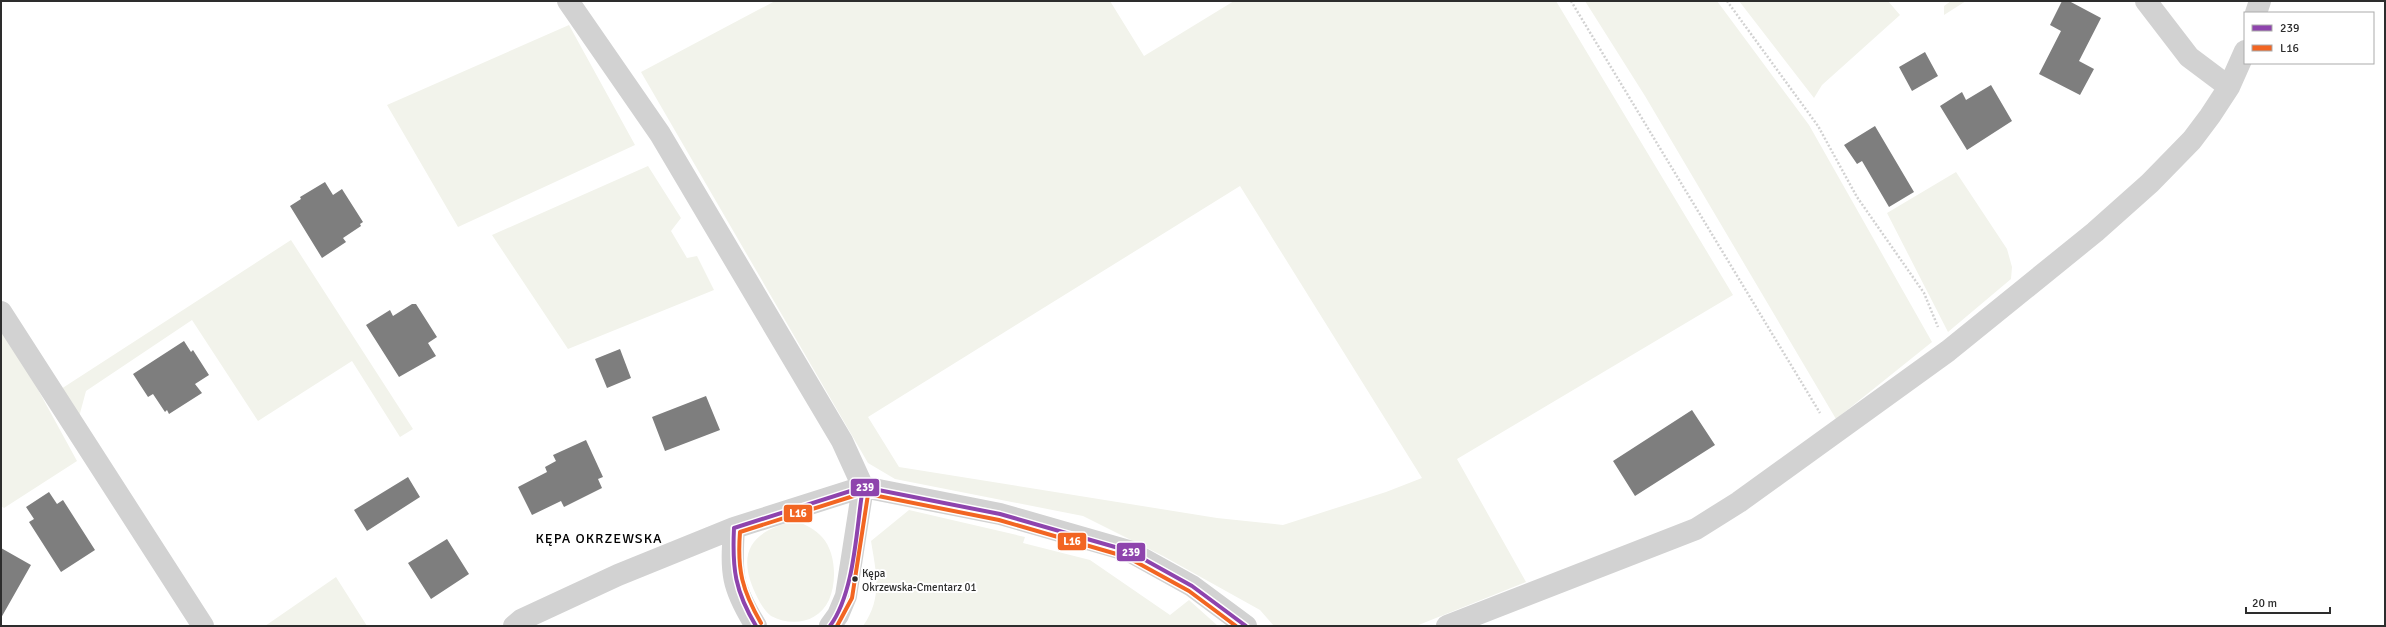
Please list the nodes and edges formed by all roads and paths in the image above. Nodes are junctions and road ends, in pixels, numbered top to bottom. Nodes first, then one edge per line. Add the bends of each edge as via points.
1 (568, 1) edge
2 (1570, 1) edge
3 (1727, 1) edge
4 (2146, 1) edge
5 (2260, 1) edge
6 (2256, 12) edge
7 (2244, 53) edge
8 (2229, 87) junction
9 (1, 312) edge
10 (1948, 351) junction
11 (1833, 434) junction
12 (863, 487) junction
13 (734, 528) junction
14 (203, 626) edge
15 (514, 626) edge
16 (756, 626) edge
17 (830, 626) edge
18 (1246, 626) edge
19 (1447, 626) edge

1 - 12 street via 666,143 842,441
2 - 11 path
3 - 10 path via 1818,126 1857,197 1924,293
4 - 8 street via 2189,57
5 - 6 street
7 - 8 street
8 - 10 street via 2192,140 2150,183 2095,232
9 - 14 street
10 - 11 street
11 - 19 street via 1696,530
12 - 13 street
12 - 17 street via 846,596 838,616
12 - 18 street via 1000,514 1129,550 1192,586
13 - 15 street via 618,575 521,620
13 - 16 street via 732,568 740,600

